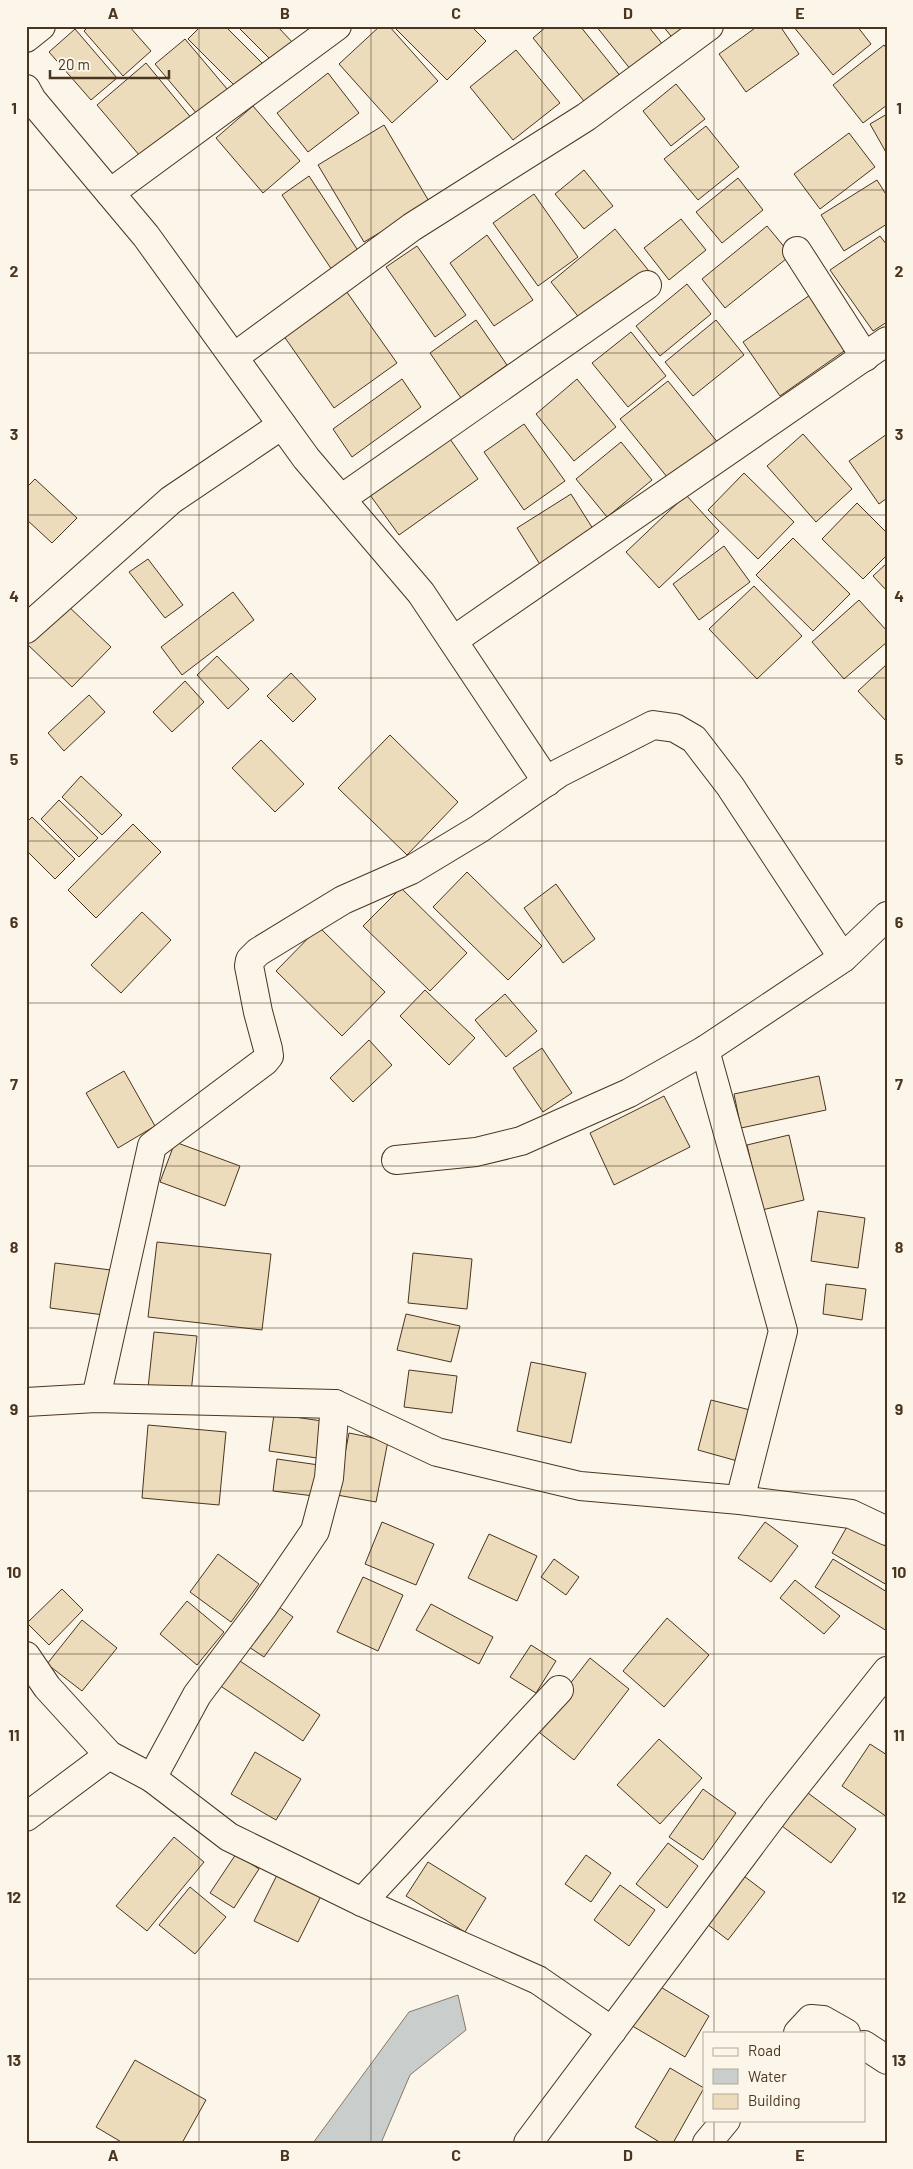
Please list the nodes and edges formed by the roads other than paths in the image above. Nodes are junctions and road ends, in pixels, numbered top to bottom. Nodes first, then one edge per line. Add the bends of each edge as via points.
1 (41, 26) edge
2 (337, 26) edge
3 (708, 26) edge
4 (26, 38) edge
5 (28, 99) edge
6 (110, 193) junction
7 (798, 251) dead end
8 (647, 285) dead end
9 (887, 341) edge
10 (865, 356) junction
11 (234, 357) junction
12 (282, 425) junction
13 (341, 498) junction
14 (26, 629) edge
15 (454, 640) junction
16 (547, 782) junction
17 (887, 916) edge
18 (843, 958) junction
19 (705, 1050) junction
20 (396, 1160) dead end
21 (96, 1398) junction
22 (26, 1402) edge
23 (335, 1404) junction
24 (740, 1500) junction
25 (887, 1532) edge
26 (26, 1656) edge
27 (887, 1671) edge
28 (559, 1690) dead end
29 (109, 1755) junction
30 (152, 1778) junction
31 (26, 1816) edge
32 (362, 1902) junction
33 (612, 2031) junction
34 (799, 2032) edge
35 (844, 2032) edge
36 (866, 2046) edge
37 (887, 2060) edge
38 (724, 2122) edge
39 (528, 2143) edge
40 (707, 2143) edge

1 - 4 street
2 - 6 street
3 - 11 street via 586,117 412,227
5 - 6 street
6 - 11 street via 146,236
7 - 10 street
8 - 13 street
9 - 10 street
10 - 15 street
11 - 12 street
12 - 13 street
12 - 14 street via 171,500
13 - 15 street via 421,593
15 - 16 street
16 - 18 street via 653,725 675,728 694,739 730,786
16 - 21 street via 420,865 343,900 250,960 268,1056 152,1146
17 - 18 street
18 - 19 street
19 - 20 street via 629,1093 521,1141 476,1152
19 - 24 street via 783,1331
21 - 22 street
21 - 23 street
23 - 24 street via 437,1452 580,1486
23 - 30 street via 329,1478 315,1531 197,1695
24 - 25 street via 851,1514
26 - 29 street via 47,1687
27 - 33 street via 779,1807
28 - 32 street
29 - 30 street
29 - 31 street
30 - 32 street via 229,1837
32 - 33 street via 538,1980
33 - 39 street
34 - 35 street via 811,2019 823,2020
36 - 37 street
38 - 40 street

